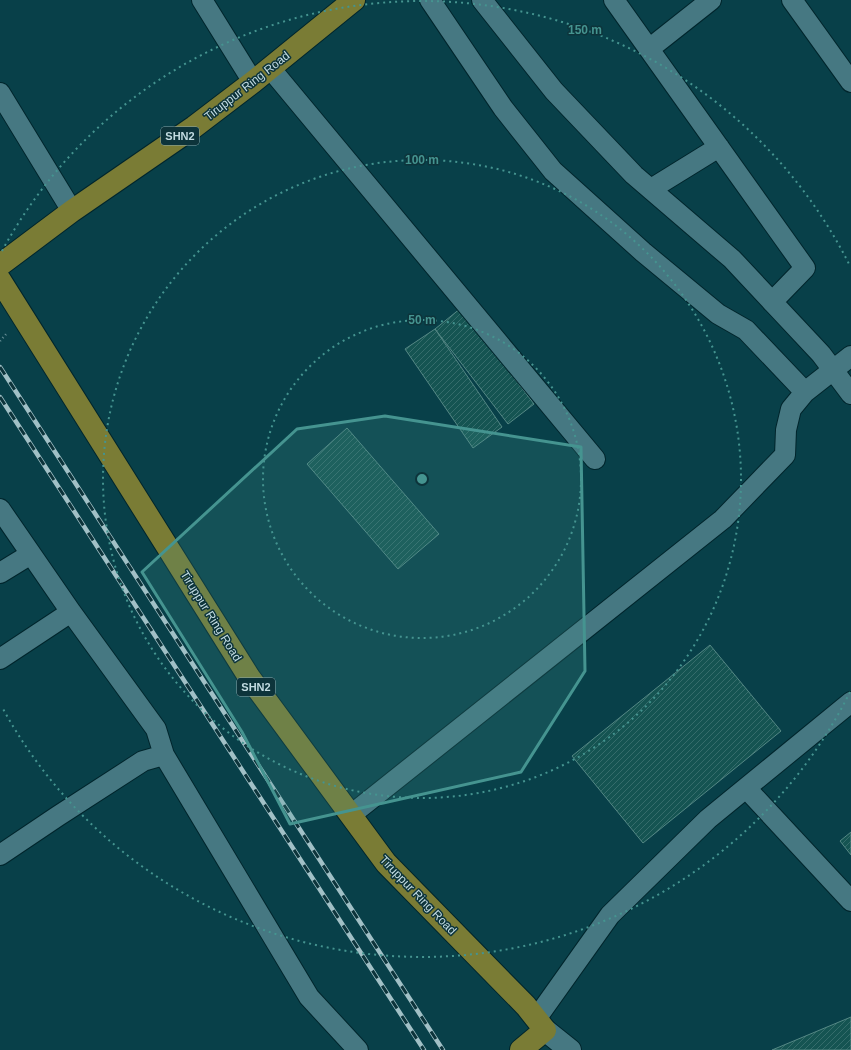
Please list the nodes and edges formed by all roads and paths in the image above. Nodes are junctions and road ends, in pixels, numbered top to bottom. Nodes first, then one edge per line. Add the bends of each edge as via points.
1 (202, 0) edge
2 (354, 0) edge
3 (430, 0) edge
4 (482, 0) edge
5 (614, 0) edge
6 (712, 0) edge
7 (792, 0) edge
8 (649, 49) junction
9 (270, 68) junction
10 (253, 82) junction
11 (851, 82) edge
12 (0, 93) edge
13 (719, 147) junction
14 (651, 189) junction
15 (72, 211) junction
16 (0, 265) edge
17 (0, 280) edge
18 (772, 302) junction
19 (851, 356) edge
20 (833, 369) junction
21 (805, 392) junction
22 (851, 394) edge
23 (595, 459) dead end
24 (0, 509) edge
25 (31, 554) junction
26 (0, 573) edge
27 (71, 612) junction
28 (0, 659) edge
29 (851, 702) edge
30 (164, 754) junction
31 (746, 788) junction
32 (351, 815) junction
33 (0, 855) edge
34 (851, 901) edge
35 (540, 1025) junction
36 (358, 1050) edge
37 (521, 1050) edge
38 (570, 1050) edge

1 - 10 street
2 - 9 main road, Tiruppur Ring Road / SHN2
3 - 21 street via 503,108 553,171 643,252 718,314 746,330
4 - 14 street via 554,91 634,175
5 - 8 street
6 - 8 street
7 - 11 street
8 - 13 street
9 - 10 main road, Tiruppur Ring Road / SHN2
9 - 23 street
10 - 15 main road, Tiruppur Ring Road / SHN2 via 188,131
12 - 15 street
13 - 14 street
13 - 18 street via 805,268
14 - 18 street via 732,260
15 - 16 main road, Tiruppur Ring Road / SHN2
17 - 32 main road, Tiruppur Ring Road / SHN2 via 249,677
18 - 20 street
19 - 20 street
20 - 21 street
20 - 22 street
21 - 32 street via 791,409 786,430 785,455 723,519
24 - 25 street
25 - 26 street
25 - 27 street
27 - 28 street
27 - 30 street via 156,729
29 - 31 street
30 - 33 street via 143,761
30 - 36 street via 309,997
31 - 34 street
31 - 35 street via 708,819 610,915
32 - 35 main road, Tiruppur Ring Road / SHN2 via 386,863 526,1006
35 - 37 main road
35 - 38 main road

